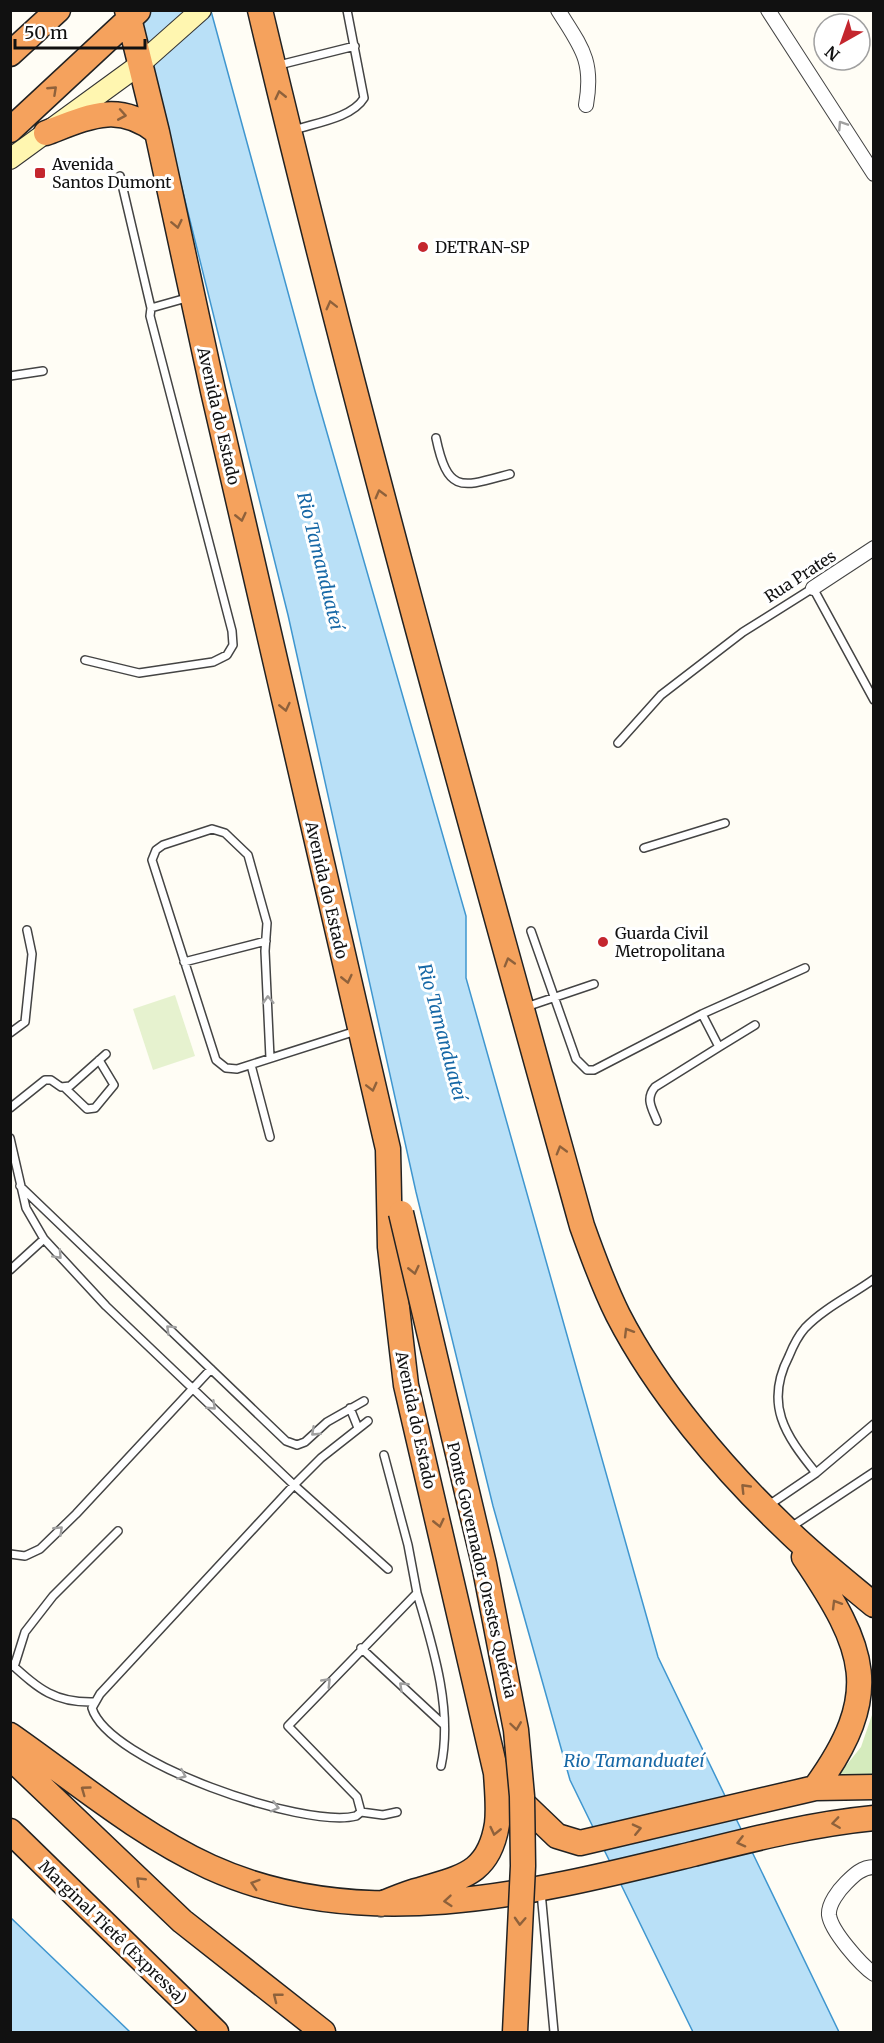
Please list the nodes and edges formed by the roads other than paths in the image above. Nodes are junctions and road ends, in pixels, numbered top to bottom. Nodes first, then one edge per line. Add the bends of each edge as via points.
1 (58, 10) edge
2 (201, 10) edge
3 (260, 10) edge
4 (347, 10) edge
5 (558, 10) edge
6 (768, 10) edge
7 (132, 14) edge
8 (355, 46) junction
9 (10, 54) edge
10 (143, 61) junction
11 (273, 67) junction
12 (586, 105) dead end
13 (10, 130) edge
14 (157, 132) junction
15 (289, 132) junction
16 (46, 133) junction
17 (10, 159) edge
18 (873, 174) edge
19 (120, 176) dead end
20 (192, 297) junction
21 (151, 308) junction
22 (43, 371) dead end
23 (10, 376) edge
24 (436, 438) dead end
25 (510, 474) dead end
26 (873, 548) edge
27 (813, 588) junction
28 (85, 660) dead end
29 (873, 700) edge
30 (618, 743) dead end
31 (724, 823) dead end
32 (644, 848) dead end
33 (27, 930) dead end
34 (531, 931) dead end
35 (266, 941) junction
36 (184, 962) junction
37 (805, 968) dead end
38 (594, 984) dead end
39 (553, 997) junction
40 (522, 1008) junction
41 (702, 1014) junction
42 (755, 1025) dead end
43 (359, 1030) junction
44 (10, 1033) edge
45 (719, 1047) junction
46 (106, 1054) dead end
47 (270, 1058) junction
48 (99, 1060) junction
49 (251, 1065) junction
50 (65, 1088) junction
51 (10, 1108) edge
52 (657, 1121) dead end
53 (270, 1137) dead end
54 (10, 1138) edge
55 (388, 1149) junction
56 (20, 1186) junction
57 (44, 1239) junction
58 (10, 1270) edge
59 (873, 1280) edge
60 (211, 1369) junction
61 (192, 1387) junction
62 (364, 1401) dead end
63 (350, 1408) junction
64 (368, 1421) dead end
65 (873, 1424) edge
66 (358, 1428) junction
67 (384, 1455) dead end
68 (873, 1472) edge
69 (816, 1473) junction
70 (294, 1485) junction
71 (764, 1508) junction
72 (786, 1530) junction
73 (118, 1531) dead end
74 (10, 1554) edge
75 (388, 1569) dead end
76 (417, 1593) junction
77 (873, 1605) edge
78 (361, 1648) junction
79 (12, 1665) edge
80 (94, 1702) junction
81 (444, 1725) junction
82 (10, 1735) edge
83 (10, 1757) edge
84 (441, 1766) dead end
85 (496, 1773) junction
86 (873, 1787) edge
87 (805, 1790) junction
88 (361, 1812) junction
89 (397, 1812) dead end
90 (873, 1818) edge
91 (10, 1831) edge
92 (873, 1867) edge
93 (541, 1887) junction
94 (381, 1904) junction
95 (873, 1974) edge
96 (216, 2032) edge
97 (323, 2032) edge
98 (515, 2032) edge
99 (554, 2032) edge

1 - 9 highway
2 - 10 main road
3 - 11 highway
4 - 8 lane
5 - 12 street via 586,58
18 -> 6 street
7 - 10 highway, Avenida do Estado
13 -> 7 highway
8 - 11 lane
8 - 15 lane via 364,89 359,106
10 - 14 highway, Avenida do Estado
10 - 16 main road
15 -> 11 highway
16 -> 14 highway via 108,113 134,117
14 -> 20 highway, Avenida do Estado
40 -> 15 highway via 395,550
16 - 17 main road
19 - 21 lane
20 - 21 lane
20 -> 43 highway, Avenida do Estado
21 - 28 lane via 233,645 227,655 213,662 138,673
22 - 23 lane
24 - 25 lane via 443,463 456,482 476,483
26 - 27 street, Rua Prates
27 - 29 lane
27 - 30 lane, Rua Prates via 743,632 661,695
31 - 32 lane
33 - 44 lane via 32,954 25,1022
34 - 39 lane
35 - 36 lane
35 - 36 lane via 267,923 248,855 225,833 212,829 163,845 152,860
47 -> 35 lane
36 - 49 lane via 216,1060 237,1070
37 - 41 lane
38 - 39 lane
39 - 40 lane
39 - 41 lane via 576,1059 587,1070 594,1070
71 -> 40 highway via 689,1422 619,1317 582,1226
41 - 45 lane
42 - 45 lane
43 - 47 lane
43 -> 55 highway, Avenida do Estado
45 - 52 lane via 649,1093
46 - 48 lane
47 - 49 lane
48 - 50 lane
48 - 50 lane via 114,1085 95,1108 87,1109
49 - 53 lane
50 - 51 lane via 45,1080
54 - 56 lane
55 -> 85 highway, Avenida do Estado via 388,1225 405,1396
55 -> 98 highway, Ponte Governador Orestes Quércia, bridge via 484,1564 516,1730 523,1866
56 - 57 lane via 26,1208
60 -> 56 lane
57 - 58 lane
57 -> 61 lane via 106,1306
59 - 69 lane via 806,1327 783,1367 777,1402 780,1417
60 - 61 lane
63 -> 60 lane via 297,1445 286,1441
61 -> 70 lane
74 -> 61 lane via 25,1556 40,1549
62 - 63 lane
63 - 66 lane
64 - 66 lane
65 - 69 lane
66 - 70 lane
67 - 76 lane
68 - 72 lane
69 - 71 lane
70 - 75 lane
70 - 80 lane
71 - 72 highway
72 - 77 highway
87 -> 72 highway via 837,1763 857,1729 865,1702 866,1672 853,1633
73 - 79 lane via 46,1605 25,1632
76 - 78 lane
76 - 81 lane via 440,1684
81 -> 78 lane
88 -> 78 lane via 357,1797 288,1726
79 - 80 lane via 56,1698 72,1703
80 -> 88 lane via 92,1708 99,1724 111,1737 219,1791 264,1805 331,1817 350,1818
81 - 84 lane via 446,1743
94 -> 82 highway via 295,1895 211,1867 132,1823
97 -> 83 highway via 182,1921
85 -> 87 highway, Avenida do Estado via 547,1828 568,1841 580,1843
85 -> 94 highway, Avenida do Estado via 497,1822 490,1849 480,1864 463,1878
86 - 87 highway
88 - 89 lane
90 -> 93 highway via 798,1828
91 - 96 highway, Marginal Tietê (Expressa)
92 - 95 street via 857,1872 844,1885 829,1915 848,1947
93 -> 94 highway via 460,1900
93 - 99 lane

